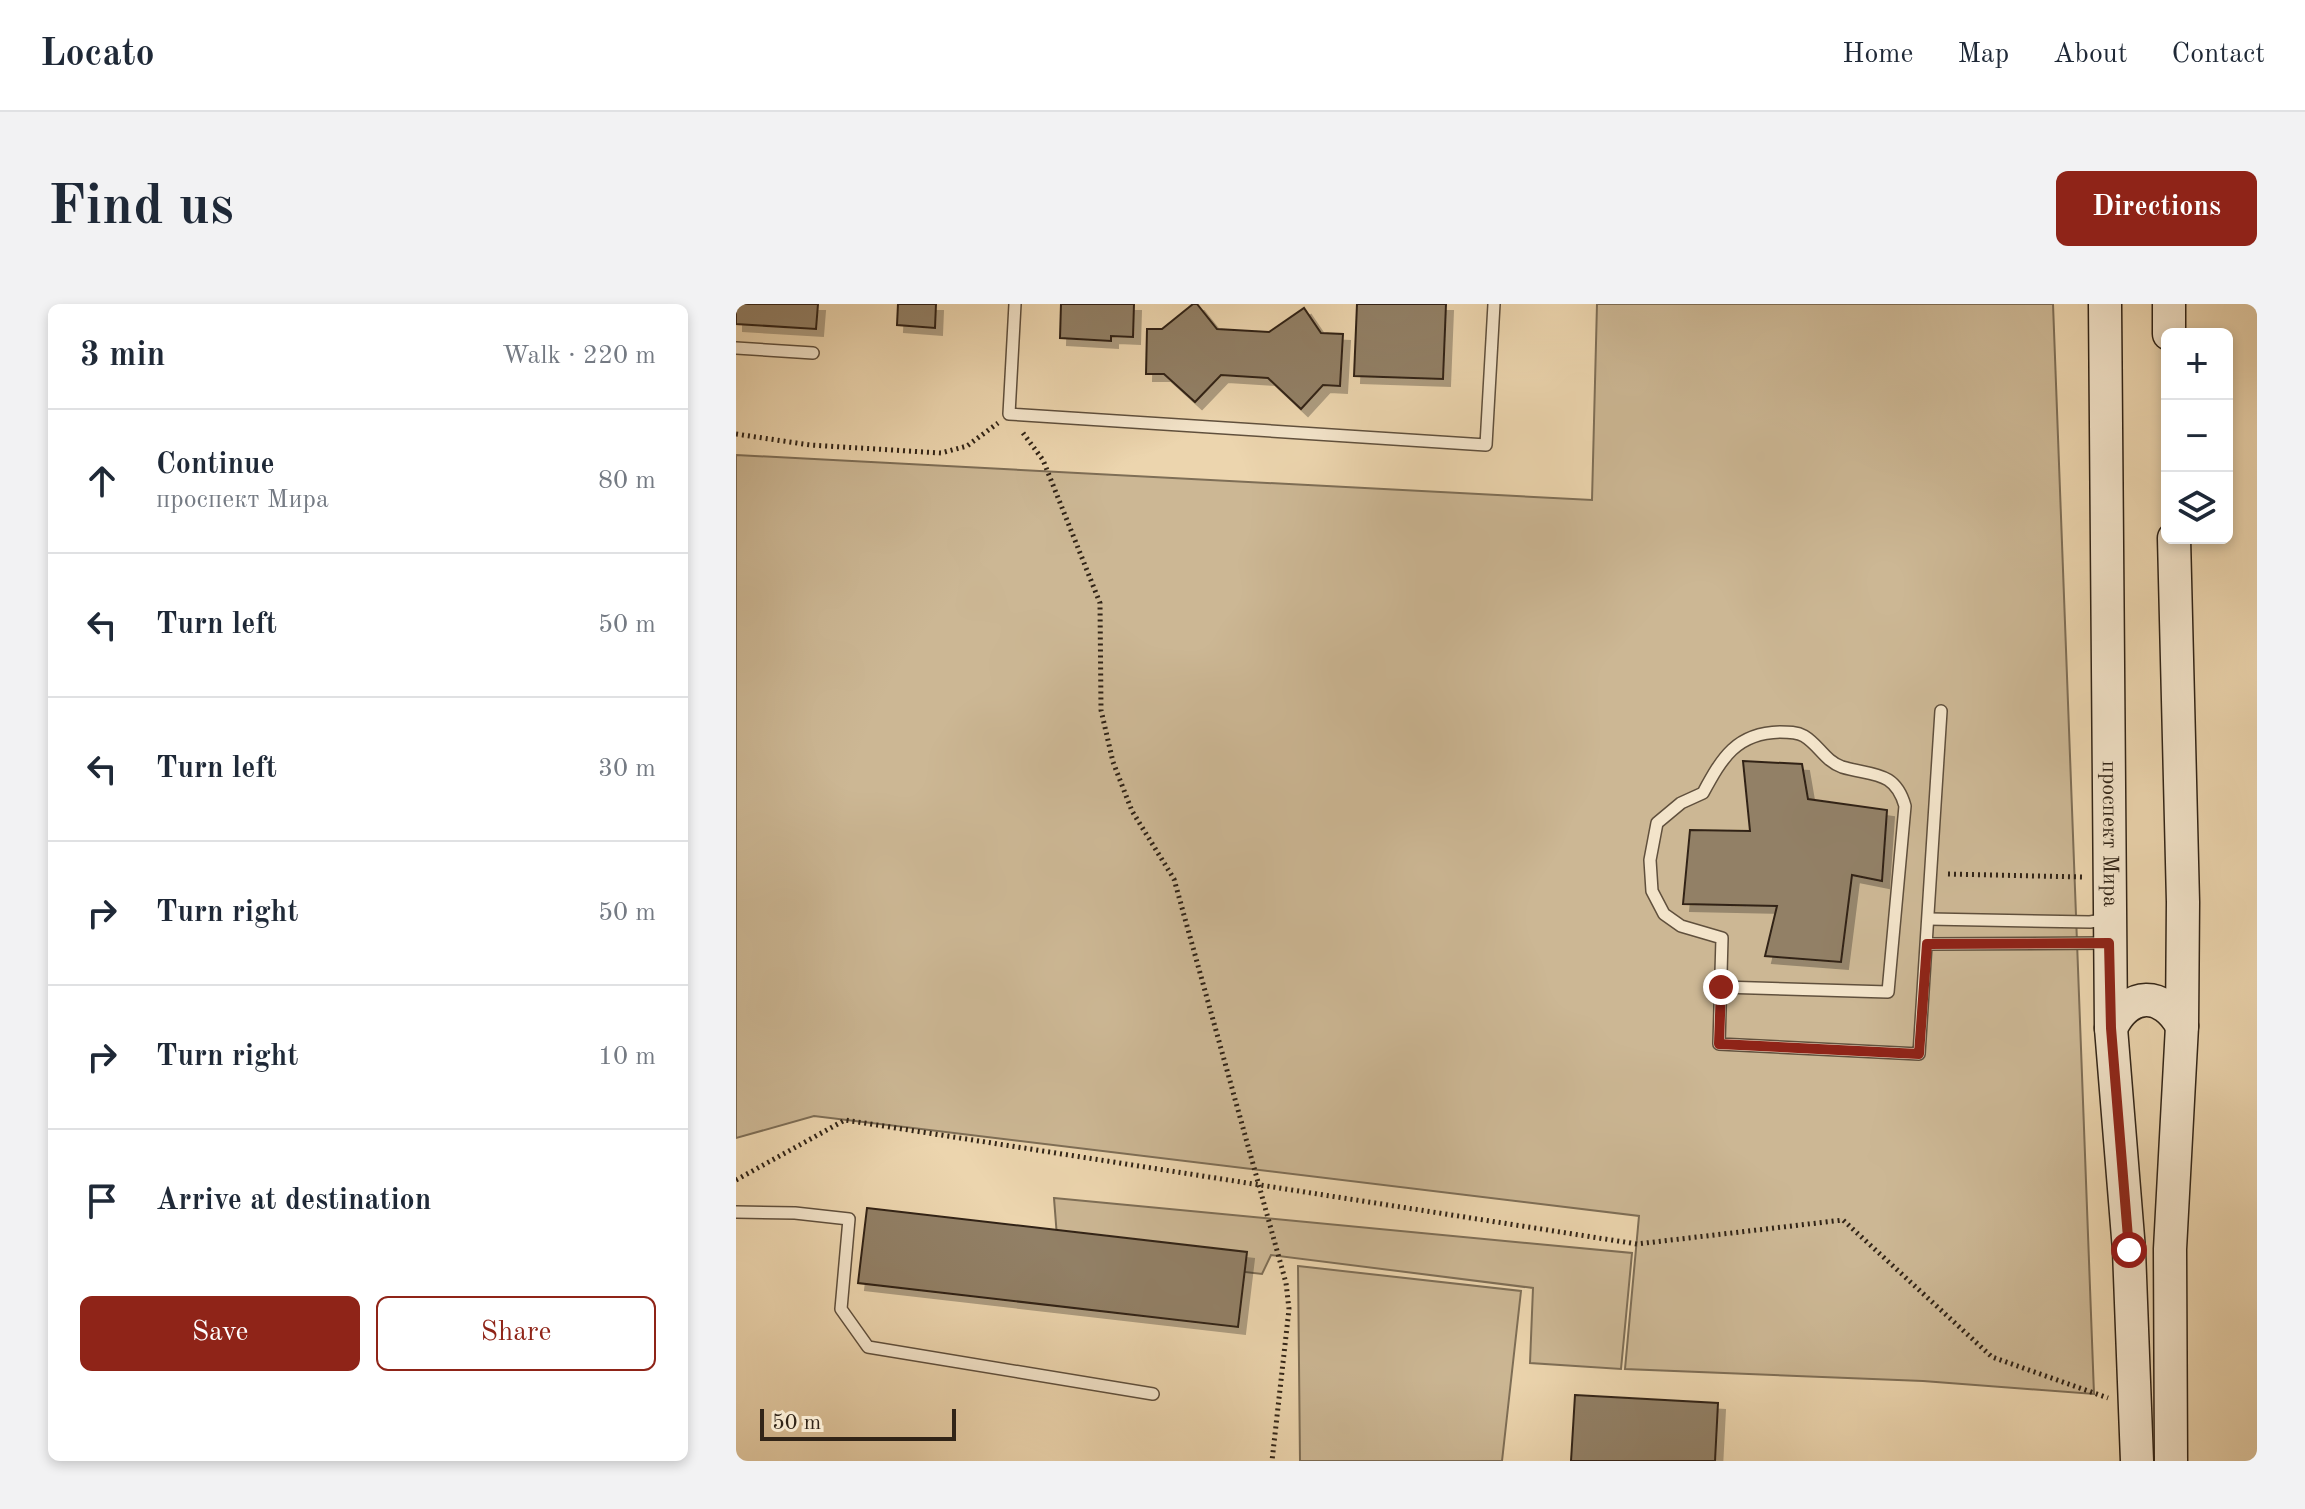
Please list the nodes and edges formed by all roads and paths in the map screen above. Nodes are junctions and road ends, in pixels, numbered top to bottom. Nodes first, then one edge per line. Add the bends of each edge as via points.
1 (1015, 304) edge
2 (1494, 304) edge
3 (2105, 304) edge
4 (2169, 304) edge
5 (2169, 328) edge
6 (736, 348) edge
7 (813, 353) dead end
8 (1009, 414) junction
9 (736, 434) edge
10 (2174, 544) edge
11 (1941, 711) dead end
12 (1932, 874) junction
13 (2089, 877) dead end
14 (1929, 919) junction
15 (2109, 931) junction
16 (1927, 944) junction
17 (1721, 987) junction
18 (2182, 1026) junction
19 (2111, 1028) junction
20 (736, 1180) edge
21 (1260, 1186) junction
22 (736, 1212) edge
23 (1153, 1394) dead end
24 (2125, 1403) junction
25 (1272, 1461) edge
26 (2137, 1461) edge
27 (2171, 1461) edge

1 - 8 lane
2 - 8 lane via 1486,445
3 - 15 main road, проспект Мира
4 - 5 main road
6 - 7 lane
8 - 9 path via 967,446 941,453 810,445
8 - 21 path via 1043,460 1100,603 1101,710 1113,762 1132,811 1174,879
10 - 18 main road
11 - 12 lane
12 - 13 path
12 - 14 lane
14 - 15 lane via 2090,922
14 - 16 lane
15 - 16 lane
15 - 19 main road, проспект Мира
16 - 17 lane via 1919,1054 1719,1044
17 - 17 lane via 1722,938 1681,926 1664,914 1652,891 1650,860 1657,823 1703,793 1726,754 1742,741 1768,732 1803,735 1826,759 1887,778 1901,792 1905,806 1888,992
18 - 19 main road via 2162,1003 2146,1000 2130,1003
18 - 27 main road via 2170,1249
19 - 24 main road, проспект Мира via 2129,1250
20 - 21 path via 845,1120
21 - 24 path via 1637,1244 1843,1220 1992,1357
21 - 25 path via 1289,1309
22 - 23 lane via 849,1219 841,1309 868,1347
24 - 26 main road, проспект Мира

